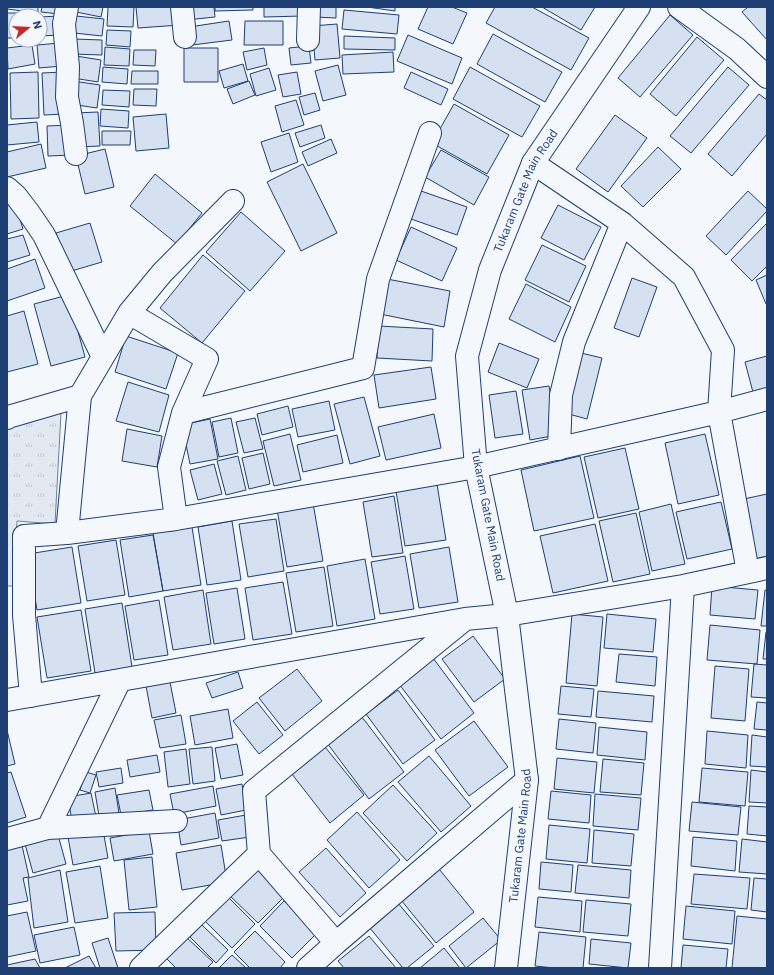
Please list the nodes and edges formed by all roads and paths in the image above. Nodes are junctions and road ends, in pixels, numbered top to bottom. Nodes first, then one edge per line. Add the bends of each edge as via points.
1 (67, 7) edge
2 (182, 7) edge
3 (309, 7) edge
4 (639, 7) edge
5 (679, 7) edge
6 (185, 37) dead end
7 (308, 40) dead end
8 (767, 76) edge
9 (430, 133) dead end
10 (76, 154) dead end
11 (533, 163) junction
12 (7, 188) edge
13 (233, 201) dead end
14 (622, 223) junction
15 (128, 313) junction
16 (103, 357) junction
17 (80, 396) junction
18 (767, 399) edge
19 (719, 412) junction
20 (183, 413) junction
21 (7, 418) edge
22 (559, 449) junction
23 (476, 467) junction
24 (176, 519) junction
25 (66, 533) junction
26 (757, 570) edge
27 (683, 586) junction
28 (16, 613) edge
29 (507, 616) junction
30 (465, 619) junction
31 (120, 680) junction
32 (31, 696) junction
33 (7, 700) edge
34 (527, 780) junction
35 (176, 821) dead end
36 (48, 828) junction
37 (7, 839) edge
38 (259, 854) junction
39 (336, 943) junction
40 (141, 968) edge
41 (308, 968) edge
42 (506, 968) edge
43 (660, 968) edge

1 - 10 street via 64,24 68,67 67,97
2 - 6 street
3 - 7 street
4 - 11 street, Tukaram Gate Main Road
5 - 8 street via 737,49
9 - 20 street via 378,279 363,368
11 - 14 street
11 - 23 street, Tukaram Gate Main Road via 490,270 467,356
12 - 16 street via 16,196 44,235
13 - 15 street via 162,273
14 - 19 street via 684,277 723,350
14 - 22 street via 574,342 561,395
15 - 16 street
15 - 20 street via 207,359
16 - 17 street
17 - 21 street
17 - 25 street
18 - 19 street
19 - 22 street
19 - 26 street
20 - 24 street via 169,467
22 - 23 street
23 - 24 street
23 - 29 street, Tukaram Gate Main Road
24 - 25 street
25 - 28 street via 24,536
26 - 27 street
27 - 29 street
27 - 43 street
28 - 32 street
29 - 30 street
29 - 34 street, Tukaram Gate Main Road
30 - 31 street
30 - 38 street via 254,791
31 - 32 street
31 - 36 street
32 - 33 street
34 - 39 street
34 - 42 street, Tukaram Gate Main Road
35 - 36 street
36 - 37 street
38 - 39 street
38 - 40 street
39 - 41 street

